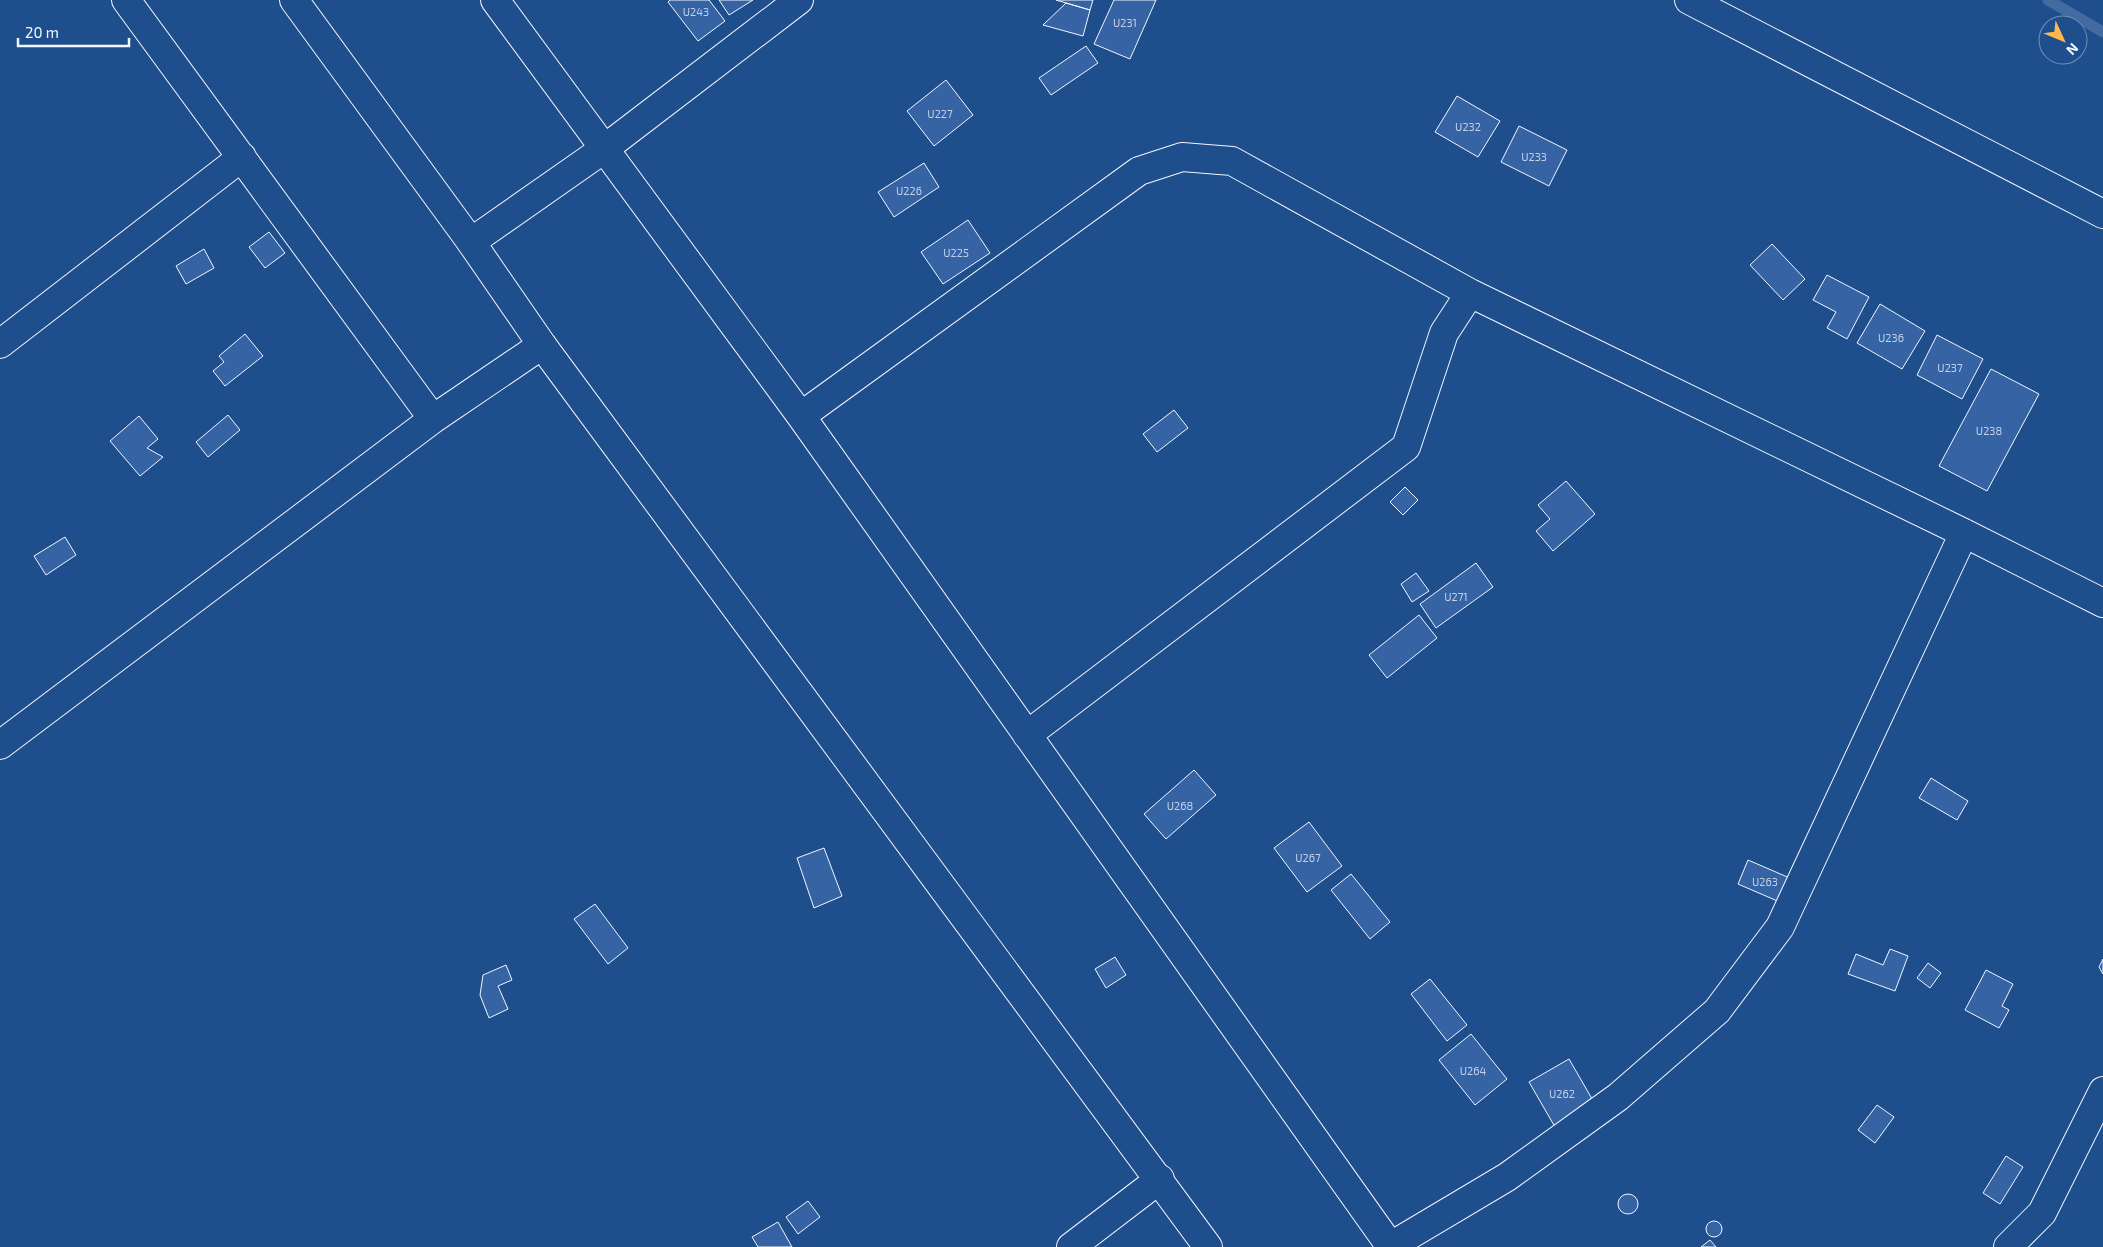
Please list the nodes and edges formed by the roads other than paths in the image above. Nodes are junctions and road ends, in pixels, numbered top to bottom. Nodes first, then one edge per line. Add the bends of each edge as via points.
1 (126, 0) edge
2 (294, 0) edge
3 (495, 0) edge
4 (799, 0) edge
5 (1689, 0) edge
6 (604, 150) junction
7 (242, 157) junction
8 (2103, 214) edge
9 (471, 242) junction
10 (1470, 292) junction
11 (0, 344) edge
12 (542, 345) junction
13 (801, 416) junction
14 (433, 419) junction
15 (1964, 533) junction
16 (2103, 603) edge
17 (1027, 735) junction
18 (0, 745) edge
19 (2103, 1091) edge
20 (1160, 1179) junction
21 (1391, 1246) edge
22 (1071, 1247) edge
23 (1208, 1247) edge
24 (2008, 1247) edge

1 - 7 street
2 - 9 street
3 - 6 street
4 - 6 street
5 - 8 street
6 - 9 street
6 - 13 street
7 - 11 street
7 - 14 street
9 - 12 street
10 - 13 street via 1232,162 1182,156 1139,171
10 - 15 street
10 - 17 street via 1444,332 1406,447
12 - 14 street
12 - 20 street
13 - 17 street
14 - 18 street
15 - 16 street
15 - 21 street via 1780,927 1716,1011 1618,1097 1507,1177
17 - 21 street
19 - 24 street via 2042,1213
20 - 22 street
20 - 23 street

